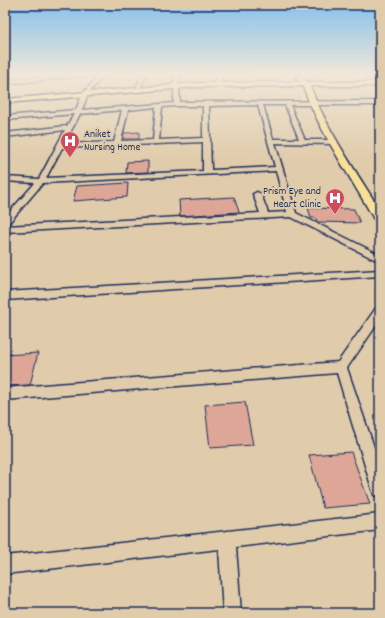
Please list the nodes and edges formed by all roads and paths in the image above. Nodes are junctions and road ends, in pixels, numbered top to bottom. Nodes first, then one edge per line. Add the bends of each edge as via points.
1 (316, 103) joint
2 (82, 104) edge
3 (177, 104) joint
4 (206, 104) junction
5 (260, 104) junction
6 (287, 104) junction
7 (292, 104) edge
8 (159, 105) junction
9 (125, 108) junction
10 (78, 112) junction
11 (5, 118) edge
12 (70, 128) junction
13 (5, 135) edge
14 (206, 140) junction
15 (271, 141) junction
16 (156, 142) junction
17 (304, 142) junction
18 (334, 142) junction
19 (116, 144) junction
20 (60, 146) junction
21 (279, 169) junction
22 (207, 173) junction
23 (5, 179) edge
24 (42, 181) junction
25 (257, 194) dead end
26 (380, 208) edge
27 (239, 210) dead end
28 (264, 212) junction
29 (292, 214) junction
30 (380, 219) edge
31 (5, 222) edge
32 (5, 229) edge
33 (380, 259) edge
34 (380, 273) edge
35 (5, 296) edge
36 (380, 311) edge
37 (341, 367) junction
38 (5, 394) edge
39 (380, 489) edge
40 (380, 522) edge
41 (227, 540) junction
42 (5, 565) edge
43 (232, 613) edge

1 - 18 main road
1 - 26 main road
2 - 10 street
3 - 4 street
3 - 8 street
4 - 5 street
4 - 14 street
5 - 6 street
5 - 15 street
6 - 7 street
6 - 17 street
8 - 9 street
8 - 16 street
9 - 10 street
9 - 19 street
10 - 11 street
10 - 12 street
12 - 13 street
12 - 20 street
14 - 16 street
14 - 22 street
15 - 17 street
15 - 21 street
16 - 19 street
17 - 18 street
18 - 30 main road
19 - 20 street
20 - 24 street
21 - 22 street
21 - 29 street
22 - 24 street
23 - 24 street
24 - 31 street
25 - 28 street
27 - 28 street
28 - 29 street
28 - 32 street
29 - 33 street
34 - 35 street
36 - 37 street
37 - 38 street
37 - 39 street
40 - 41 street
41 - 42 street
41 - 43 street

